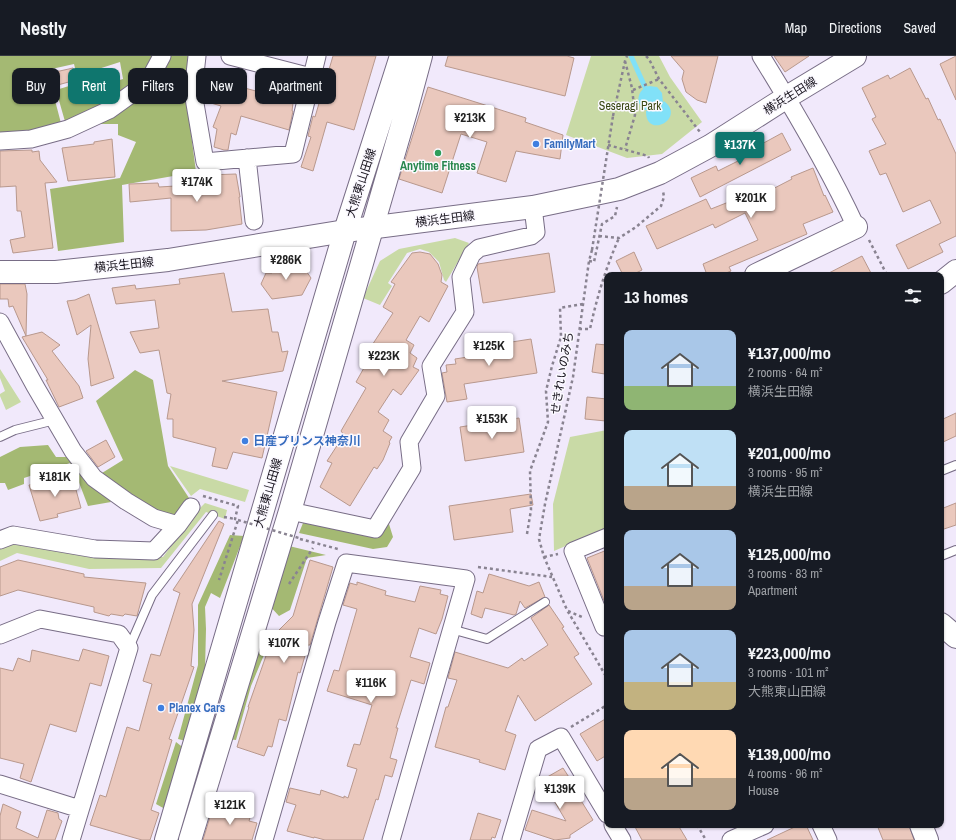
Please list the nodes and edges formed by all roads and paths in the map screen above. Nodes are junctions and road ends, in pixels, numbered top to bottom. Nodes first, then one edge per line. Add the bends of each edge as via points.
1 (162, 56) edge
2 (196, 56) edge
3 (230, 56) edge
4 (317, 56) edge
5 (401, 56) edge
6 (421, 56) edge
7 (627, 56) edge
8 (646, 56) edge
9 (761, 56) edge
10 (855, 56) edge
11 (625, 61) junction
12 (276, 68) edge
13 (314, 68) edge
14 (659, 79) junction
15 (633, 90) junction
16 (786, 97) junction
17 (304, 104) edge
18 (0, 141) edge
19 (608, 145) junction
20 (710, 146) junction
21 (625, 150) junction
22 (247, 158) junction
23 (654, 164) junction
24 (619, 189) junction
25 (533, 207) junction
26 (254, 221) dead end
27 (372, 228) junction
28 (861, 231) junction
29 (345, 232) junction
30 (600, 236) junction
31 (618, 238) junction
32 (589, 261) junction
33 (956, 271) edge
34 (0, 272) edge
35 (605, 272) edge
36 (763, 272) edge
37 (885, 272) edge
38 (604, 275) edge
39 (944, 281) edge
40 (583, 304) junction
41 (0, 322) edge
42 (579, 329) junction
43 (55, 420) junction
44 (0, 437) edge
45 (956, 465) edge
46 (944, 471) edge
47 (193, 504) joint
48 (290, 511) junction
49 (213, 515) dead end
50 (238, 520) junction
51 (178, 525) junction
52 (527, 534) dead end
53 (299, 538) dead end
54 (604, 538) edge
55 (0, 540) edge
56 (313, 548) dead end
57 (956, 550) edge
58 (944, 555) edge
59 (552, 577) junction
60 (466, 579) junction
61 (220, 580) dead end
62 (288, 585) dead end
63 (545, 602) dead end
64 (604, 627) edge
65 (944, 627) edge
66 (451, 629) junction
67 (0, 635) edge
68 (956, 637) edge
69 (129, 648) junction
70 (604, 673) edge
71 (604, 707) edge
72 (562, 737) junction
73 (0, 784) edge
74 (80, 809) junction
75 (604, 809) edge
76 (616, 828) edge
77 (699, 828) edge
78 (758, 828) edge
79 (823, 828) edge
80 (922, 828) edge
81 (71, 840) edge
82 (166, 840) edge
83 (190, 840) edge
84 (264, 840) edge
85 (391, 840) edge
86 (511, 840) edge
87 (622, 840) edge
88 (706, 840) edge
89 (731, 840) edge
90 (828, 840) edge
91 (928, 840) edge

1 - 18 street via 148,82 109,110 60,131 31,139
2 - 22 street via 193,92 205,162
3 - 12 street
4 - 13 street
5 - 29 street, 大熊東山田線
6 - 27 street, 大熊東山田線
7 - 11 path, せきれいのみち
8 - 14 path
9 - 16 street
10 - 16 street, 横浜生田線
11 - 15 path
11 - 19 path, せきれいのみち, bridge
14 - 15 path
14 - 20 path
15 - 21 path via 635,115
16 - 20 street, 横浜生田線
16 - 28 street
17 - 22 street via 292,154
19 - 21 path
19 - 32 path, せきれいのみち, bridge
20 - 23 street, 横浜生田線
21 - 23 path
22 - 26 street
23 - 24 street, 横浜生田線
23 - 31 path via 664,197 662,206
24 - 25 street, 横浜生田線
24 - 30 path via 615,216 602,224
25 - 27 street, 横浜生田線
25 - 48 street via 536,232 531,236 479,248 472,254 461,277 465,312 432,366 436,396 408,442 412,468 374,529
27 - 29 street, 横浜生田線
27 - 48 street, 大熊東山田線
28 - 36 street
28 - 37 path
29 - 34 street, 横浜生田線 via 256,243 168,260 56,272
29 - 82 street, 大熊東山田線
30 - 31 path
30 - 32 path via 594,262
31 - 35 path
32 - 40 path, せきれいのみち
33 - 39 street
38 - 42 path via 590,329
40 - 42 path, せきれいのみち
40 - 52 path via 560,308 561,337 546,391 548,422 530,471 531,510
41 - 43 street
42 - 59 path, せきれいのみち via 568,402 539,539
43 - 44 lane via 15,430
43 - 51 street via 73,451 94,478 154,518
45 - 46 lane
47 - 50 path via 202,495 238,506 235,519
47 - 51 street
48 - 83 street, 大熊東山田線
49 - 69 lane via 152,595
50 - 53 path, bridge
50 - 61 path
51 - 55 street via 154,551 95,549 13,535
54 - 64 street via 573,551
56 - 62 path
57 - 58 lane
59 - 60 path via 475,567
59 - 70 path, せきれいのみち via 567,610
60 - 66 street
60 - 84 street via 346,563
63 - 66 lane via 487,639
65 - 68 street
66 - 85 street
67 - 69 street via 40,619 119,634
69 - 74 street
71 - 72 path via 567,729
72 - 75 street
72 - 86 street via 538,749
73 - 74 street
74 - 81 street
76 - 87 street
77 - 88 path
78 - 89 street
79 - 90 street
80 - 91 street

